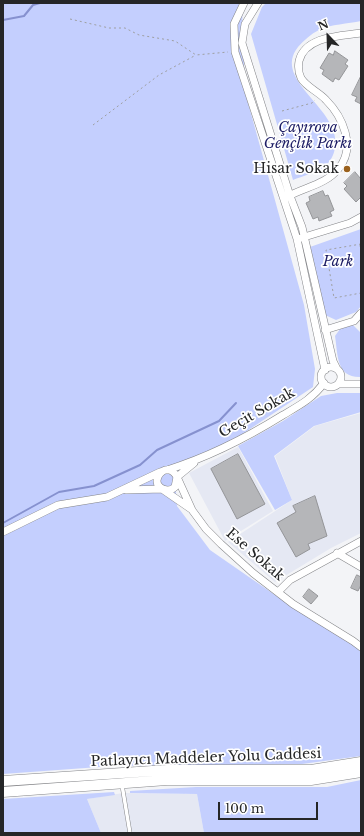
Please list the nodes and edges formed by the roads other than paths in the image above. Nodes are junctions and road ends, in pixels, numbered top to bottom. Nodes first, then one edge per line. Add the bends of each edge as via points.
1 (244, 3) edge
2 (258, 3) edge
3 (361, 33) edge
4 (286, 198) junction
5 (361, 217) edge
6 (301, 238) junction
7 (361, 313) edge
8 (325, 330) junction
9 (337, 369) junction
10 (325, 370) junction
11 (324, 383) junction
12 (338, 384) junction
13 (361, 384) edge
14 (199, 460) junction
15 (164, 471) junction
16 (177, 477) junction
17 (162, 489) junction
18 (123, 490) junction
19 (192, 510) junction
20 (3, 532) edge
21 (361, 541) edge
22 (337, 553) junction
23 (361, 567) edge
24 (278, 592) junction
25 (361, 647) edge
26 (361, 762) edge
27 (361, 772) edge
28 (3, 782) edge
29 (122, 784) junction
30 (3, 792) edge
31 (130, 833) edge

1 - 4 street via 234,24 235,52
2 - 4 street via 245,24 242,43
3 - 4 street via 324,39 309,45 301,52 297,68 301,79 326,100 342,120 347,153 339,168 324,180
4 - 6 street
5 - 6 street
6 - 8 street
6 - 10 street
7 - 8 street via 354,321
8 - 9 street
9 - 10 street
9 - 12 street via 341,376
10 - 11 street via 322,378
11 - 12 street via 329,387
11 - 14 street, Geçit Sokak via 314,396 253,434
12 - 13 street
14 - 15 street
14 - 16 street
15 - 16 street via 174,472
15 - 17 street via 157,480
15 - 18 street
16 - 17 street via 175,487 169,490
16 - 19 street, Ese Sokak
17 - 18 street
17 - 19 street
18 - 20 street via 107,497 58,505
19 - 24 street, Ese Sokak via 206,530
21 - 22 street
22 - 23 street
22 - 24 street via 290,580
24 - 25 street, Ese Sokak
26 - 28 main road, Patlayıcı Maddeler Yolu Caddesi via 311,770 167,770
27 - 29 main road, Patlayıcı Maddeler Yolu Caddesi via 311,780 167,780
29 - 30 main road, Patlayıcı Maddeler Yolu Caddesi
29 - 31 lane

